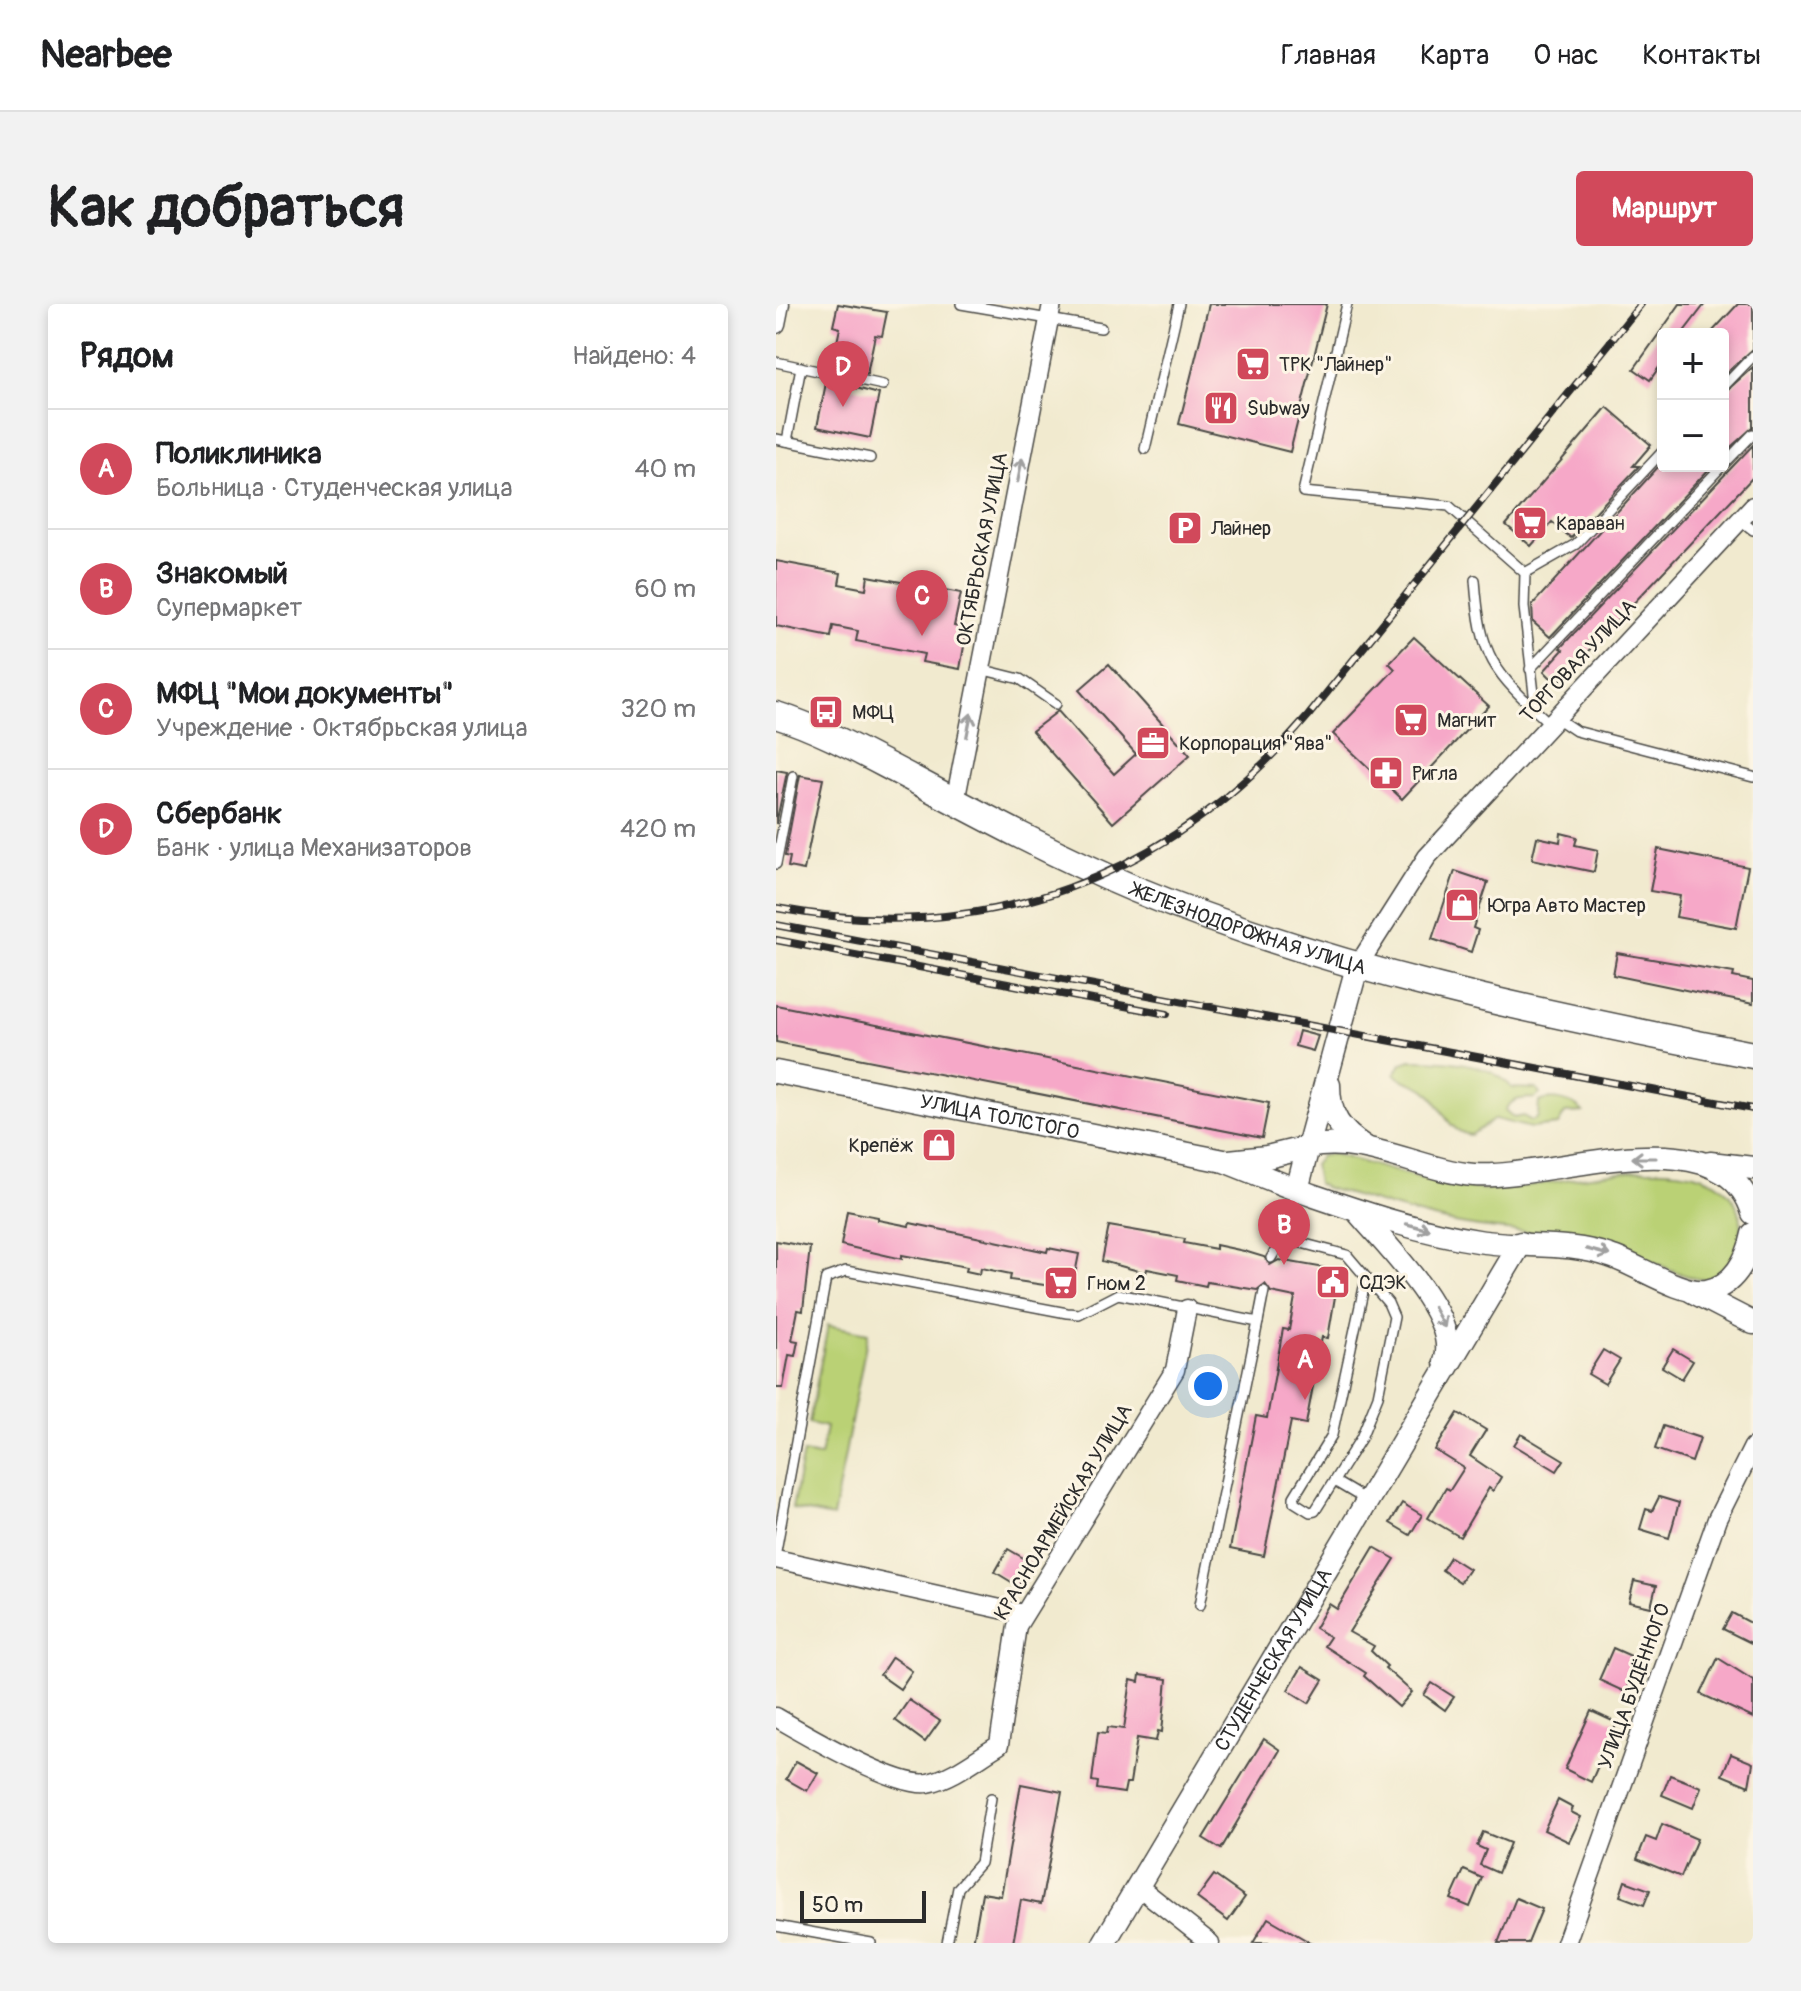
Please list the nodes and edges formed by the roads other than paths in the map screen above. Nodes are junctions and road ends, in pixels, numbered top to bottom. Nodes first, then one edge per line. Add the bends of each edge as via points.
1 (780, 304) edge
2 (961, 304) edge
3 (1179, 304) edge
4 (1347, 304) edge
5 (1051, 311) edge
6 (776, 324) edge
7 (1101, 328) dead end
8 (1753, 356) edge
9 (776, 362) edge
10 (801, 367) junction
11 (1729, 381) edge
12 (883, 385) dead end
13 (1753, 434) edge
14 (781, 440) edge
15 (1145, 449) dead end
16 (1657, 457) edge
17 (870, 458) dead end
18 (1729, 460) edge
19 (1717, 472) edge
20 (1753, 506) edge
21 (1746, 525) edge
22 (1525, 573) junction
23 (1475, 580) dead end
24 (980, 669) junction
25 (1530, 669) junction
26 (1056, 704) dead end
27 (776, 715) edge
28 (1547, 717) junction
29 (1731, 770) junction
30 (1753, 771) edge
31 (793, 776) dead end
32 (1753, 777) edge
33 (955, 802) junction
34 (776, 864) edge
35 (1357, 967) junction
36 (1753, 1055) edge
37 (776, 1072) edge
38 (1329, 1072) junction
39 (1308, 1147) junction
40 (1369, 1150) junction
41 (1224, 1161) junction
42 (1701, 1162) junction
43 (1753, 1168) edge
44 (1297, 1190) junction
45 (1357, 1211) junction
46 (1753, 1213) edge
47 (1753, 1234) edge
48 (1285, 1235) junction
49 (1521, 1243) junction
50 (1271, 1258) dead end
51 (1366, 1278) junction
52 (1264, 1291) dead end
53 (1693, 1292) junction
54 (1187, 1309) junction
55 (1258, 1322) junction
56 (1753, 1323) edge
57 (1441, 1374) junction
58 (1753, 1447) edge
59 (1334, 1481) junction
60 (1366, 1500) junction
61 (776, 1551) edge
62 (776, 1559) edge
63 (1200, 1605) dead end
64 (1023, 1614) junction
65 (776, 1717) edge
66 (991, 1798) dead end
67 (1139, 1887) junction
68 (776, 1926) edge
69 (871, 1943) edge
70 (947, 1943) edge
71 (1104, 1943) edge
72 (1210, 1943) edge
73 (1566, 1943) edge

1 - 6 street
2 - 5 lane
3 - 15 lane
4 - 22 lane via 1303,492 1449,506
5 - 7 lane
24 -> 5 street, ОКТЯБРЬСКАЯ УЛИЦА
8 - 11 lane
9 - 10 lane
10 - 12 lane
10 - 14 lane
13 - 18 lane
14 - 17 lane
16 - 22 lane via 1576,544
19 - 25 lane
20 - 21 street, ТОРГОВАЯ УЛИЦА
21 - 28 street, ТОРГОВАЯ УЛИЦА
22 - 25 lane
23 - 28 lane via 1485,650 1497,670
24 - 26 lane via 1020,679
33 -> 24 street, ОКТЯБРЬСКАЯ УЛИЦА
25 - 28 lane
27 - 33 main road, ЖЕЛЕЗНОДОРОЖНАЯ УЛИЦА via 847,745
28 - 29 lane via 1585,734
28 - 35 street, ТОРГОВАЯ УЛИЦА via 1427,857
29 - 30 lane
29 - 32 lane
31 - 34 lane
33 - 35 main road, ЖЕЛЕЗНОДОРОЖНАЯ УЛИЦА via 1136,889
35 - 36 main road, ЖЕЛЕЗНОДОРОЖНАЯ УЛИЦА
35 - 38 street
37 - 41 street, УЛИЦА ТОЛСТОГО
38 - 39 street
38 - 40 street via 1332,1113 1348,1136
39 - 40 street via 1329,1144
39 - 41 street
39 - 44 street
42 -> 40 street via 1617,1158 1492,1176 1449,1171
41 - 44 street
42 - 43 street
42 - 46 street via 1736,1184
44 - 45 street
44 - 48 lane
45 -> 49 street via 1481,1242
45 -> 57 street via 1439,1313 1449,1342
47 - 53 street via 1734,1275 1716,1288
48 - 50 lane
48 - 51 lane via 1338,1250
49 -> 53 street via 1593,1250
49 - 57 street, СТУДЕНЧЕСКАЯ УЛИЦА
51 - 59 lane via 1394,1317 1378,1396 1361,1438
51 - 59 lane via 1332,1435 1294,1502 1315,1511
52 - 55 lane
53 - 56 street
54 - 55 lane
54 - 61 lane via 1118,1294 1079,1314 1067,1313 836,1272 822,1289
54 - 64 street, КРАСНОАРМЕЙСКАЯ УЛИЦА via 1175,1370
55 - 63 lane
57 - 60 street, СТУДЕНЧЕСКАЯ УЛИЦА
58 - 73 street, УЛИЦА БУДЁННОГО via 1717,1519
59 - 60 lane
60 - 67 street, СТУДЕНЧЕСКАЯ УЛИЦА
62 - 64 street
64 - 65 street, КРАСНОАРМЕЙСКАЯ УЛИЦА via 1012,1642 999,1745 942,1779 921,1784 828,1748
66 - 70 lane via 980,1863 958,1888
67 - 71 street, СТУДЕНЧЕСКАЯ УЛИЦА
67 - 72 street
68 - 69 lane

